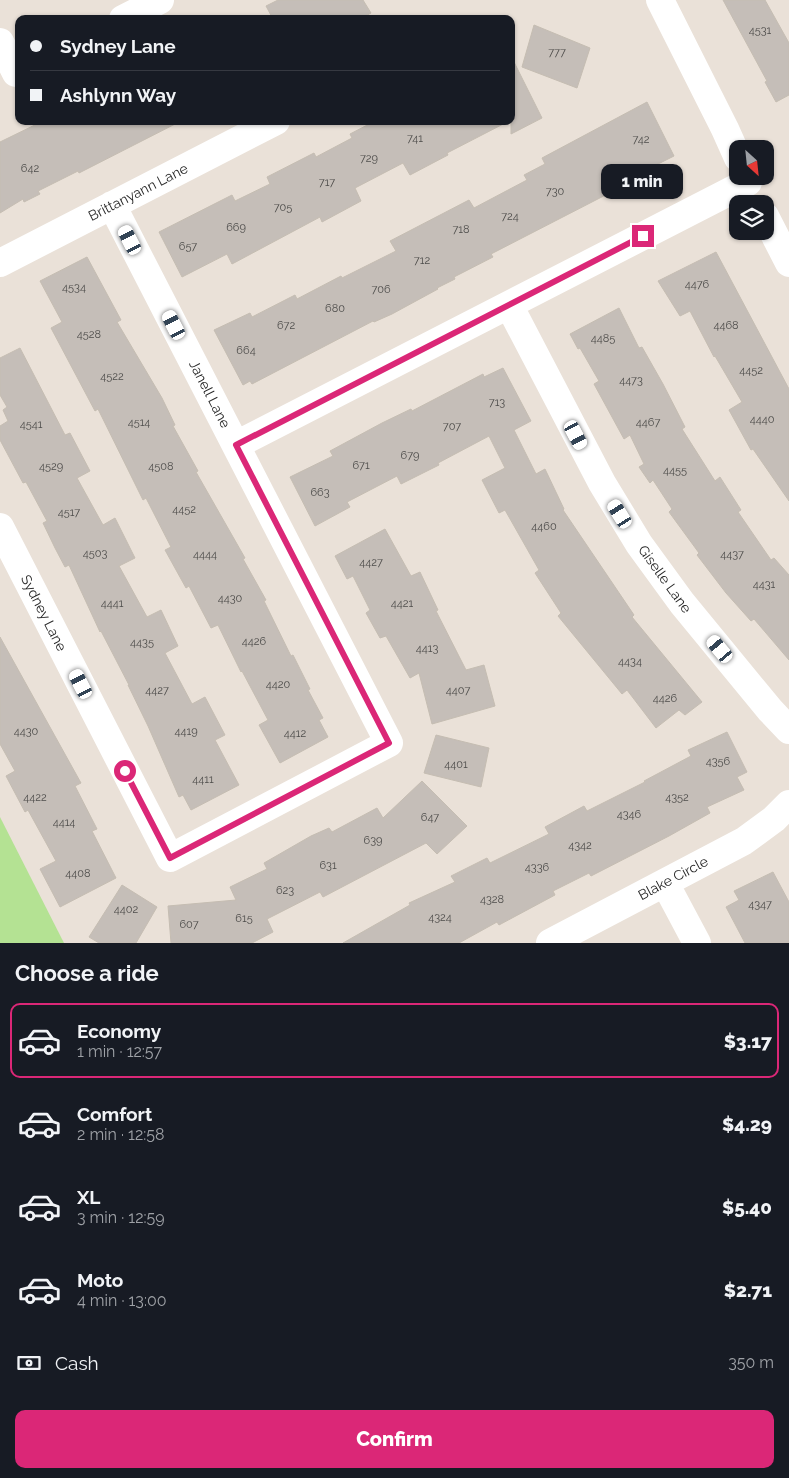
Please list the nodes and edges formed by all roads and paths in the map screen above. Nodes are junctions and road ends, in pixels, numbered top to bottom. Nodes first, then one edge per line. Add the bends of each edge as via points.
1 (160, 0) edge
2 (660, 0) edge
3 (131, 15) edge
4 (0, 42) edge
5 (12, 75) edge
6 (268, 125) edge
7 (730, 140) edge
8 (737, 185) edge
9 (112, 206) junction
10 (774, 234) edge
11 (0, 263) edge
12 (789, 263) edge
13 (509, 305) junction
14 (236, 445) junction
15 (0, 527) edge
16 (789, 730) edge
17 (789, 804) edge
18 (170, 858) joint
19 (665, 883) junction
20 (550, 943) edge
21 (697, 943) edge

1 - 3 street
2 - 7 street
4 - 5 street
6 - 9 street, Brittanyann Lane
8 - 13 street
9 - 11 street, Brittanyann Lane
9 - 14 street, Janell Lane
10 - 12 street
13 - 14 street
13 - 16 street, Giselle Lane via 602,484 639,544 682,603
14 - 18 street, Janell Lane via 389,743
15 - 18 street, Sydney Lane
17 - 19 street, Blake Circle via 744,841
19 - 20 street, Blake Circle
19 - 21 street

